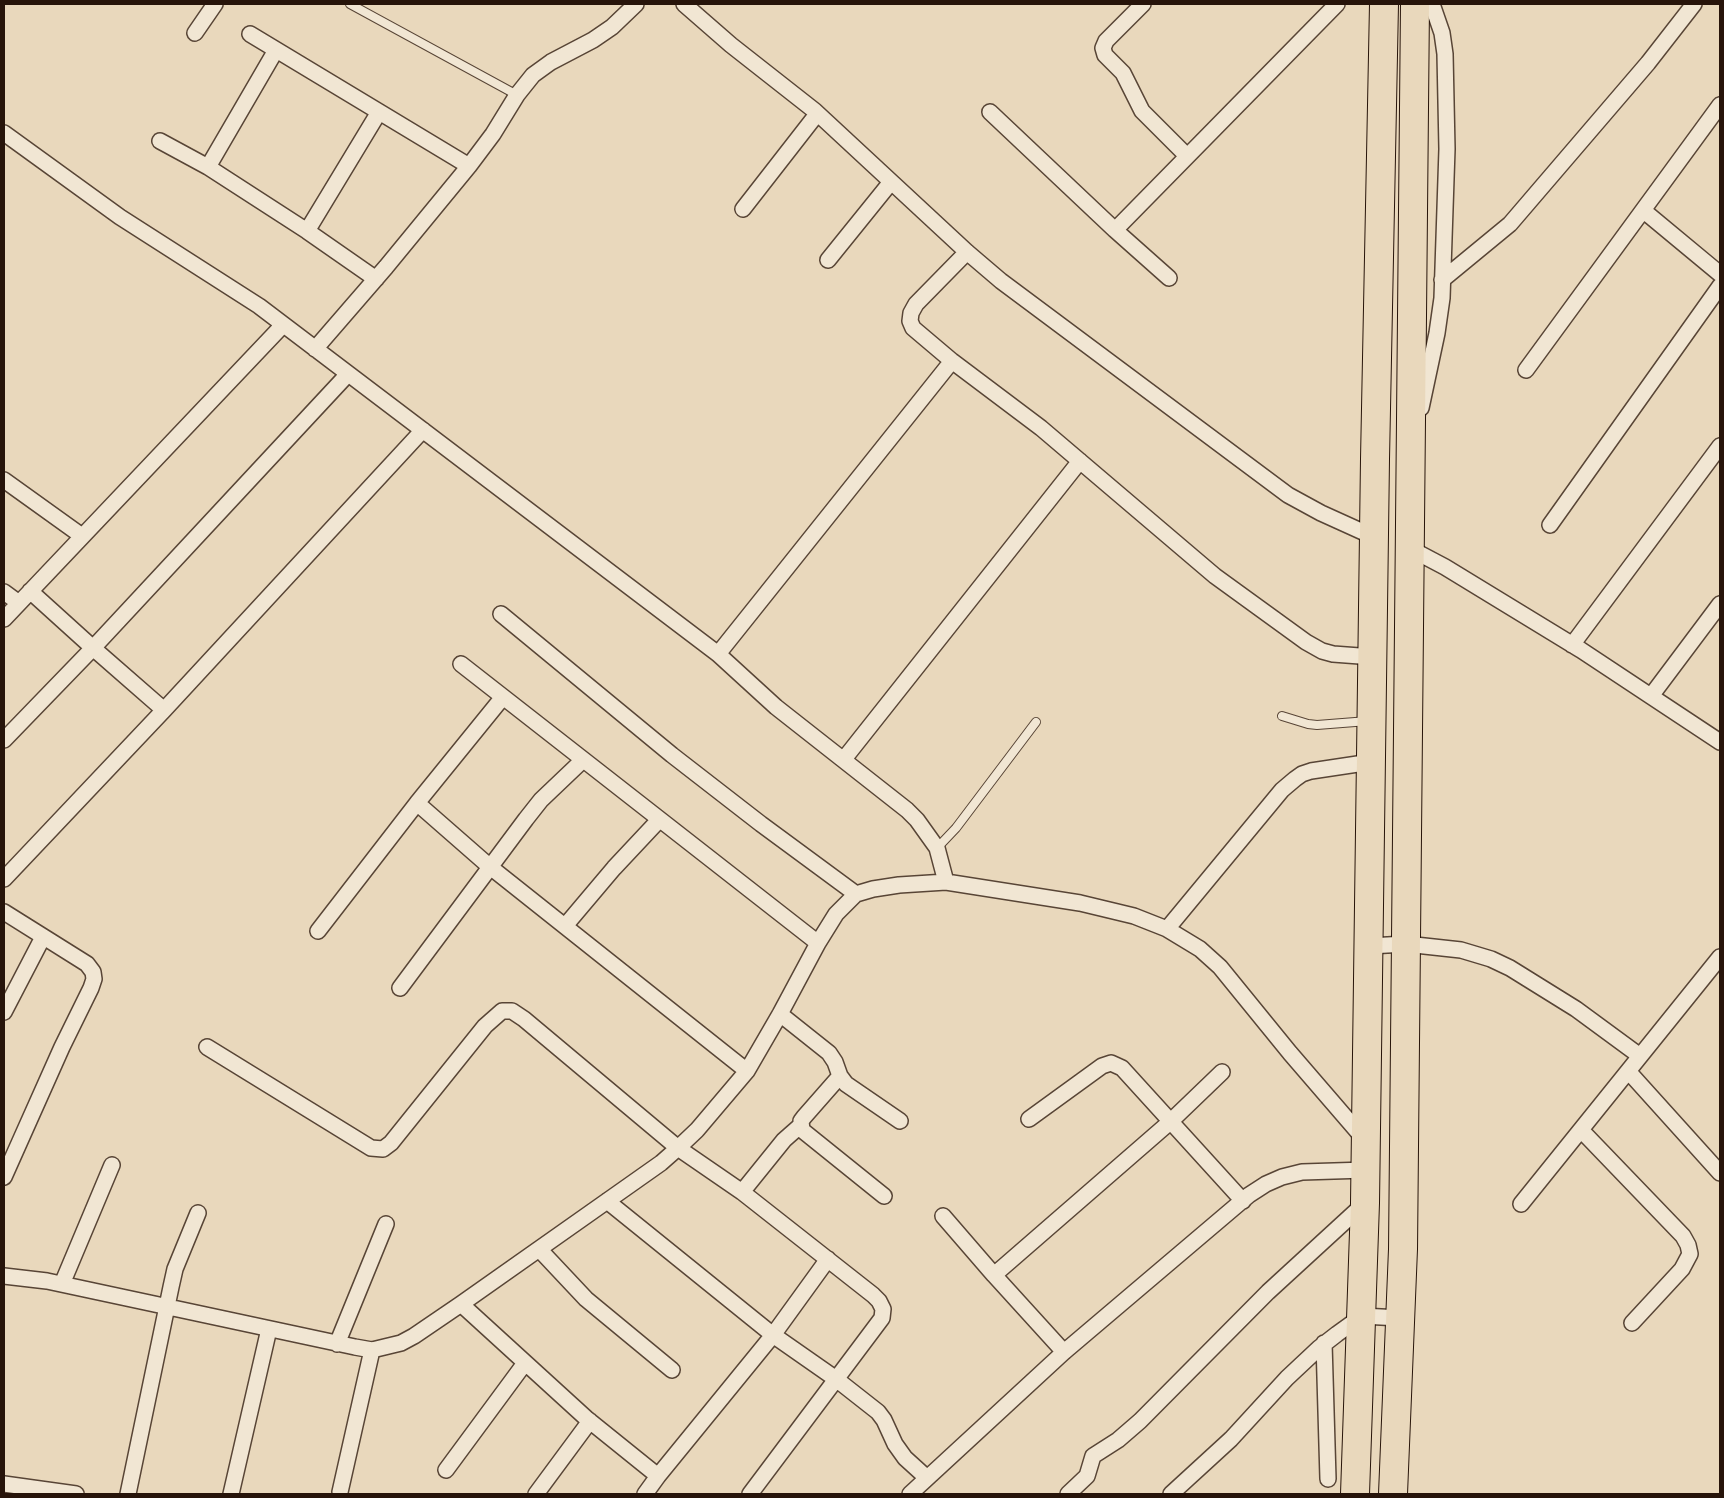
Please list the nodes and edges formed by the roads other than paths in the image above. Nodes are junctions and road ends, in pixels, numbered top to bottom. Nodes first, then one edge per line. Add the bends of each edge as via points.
1 (215, 4) edge
2 (350, 4) edge
3 (636, 4) edge
4 (684, 4) edge
5 (1143, 4) edge
6 (1337, 4) edge
7 (1384, 4) edge
8 (1415, 4) edge
9 (1432, 4) edge
10 (1694, 4) edge
11 (195, 33) dead end
12 (250, 34) dead end
13 (276, 50) junction
14 (517, 96) junction
15 (1720, 105) edge
16 (379, 112) junction
17 (990, 112) dead end
18 (817, 114) junction
19 (4, 133) edge
20 (160, 141) dead end
21 (1187, 156) junction
22 (469, 166) junction
23 (208, 167) junction
24 (891, 182) junction
25 (743, 209) dead end
26 (1644, 211) junction
27 (1115, 230) junction
28 (307, 231) junction
29 (967, 252) junction
30 (828, 260) dead end
31 (1720, 274) edge
32 (1169, 278) dead end
33 (376, 279) junction
34 (1442, 280) junction
35 (1720, 286) edge
36 (283, 325) junction
37 (315, 349) junction
38 (952, 361) junction
39 (1526, 370) dead end
40 (348, 374) junction
41 (423, 430) junction
42 (1720, 446) edge
43 (1080, 461) junction
44 (1410, 464) junction
45 (4, 480) edge
46 (1550, 525) dead end
47 (82, 536) junction
48 (1374, 537) junction
49 (1409, 548) junction
50 (30, 591) junction
51 (4, 592) edge
52 (19, 603) junction
53 (1718, 611) edge
54 (501, 614) dead end
55 (4, 619) edge
56 (1572, 644) junction
57 (92, 648) junction
58 (718, 654) junction
59 (1373, 657) junction
60 (461, 664) dead end
61 (1652, 696) junction
62 (503, 697) junction
63 (164, 710) junction
64 (1282, 716) dead end
65 (1372, 721) junction
66 (1036, 722) dead end
67 (4, 740) edge
68 (1720, 742) edge
69 (844, 759) junction
70 (583, 760) junction
71 (1371, 762) junction
72 (417, 803) junction
73 (659, 820) junction
74 (937, 848) junction
75 (489, 866) junction
76 (4, 879) edge
77 (946, 882) junction
78 (856, 894) junction
79 (4, 912) edge
80 (565, 926) junction
81 (1166, 929) junction
82 (318, 931) dead end
83 (43, 937) junction
84 (818, 942) junction
85 (1406, 944) junction
86 (1369, 946) junction
87 (1720, 957) edge
88 (400, 988) dead end
89 (4, 1012) edge
90 (780, 1014) junction
91 (207, 1047) dead end
92 (1640, 1056) junction
93 (747, 1071) junction
94 (1222, 1072) dead end
95 (1628, 1072) junction
96 (840, 1076) junction
97 (1030, 1119) dead end
98 (900, 1121) dead end
99 (1170, 1122) junction
100 (801, 1125) junction
101 (1581, 1130) junction
102 (1366, 1140) junction
103 (678, 1148) junction
104 (112, 1165) dead end
105 (1366, 1170) junction
106 (1720, 1173) edge
107 (4, 1177) edge
108 (742, 1192) junction
109 (884, 1196) dead end
110 (607, 1201) junction
111 (1243, 1201) junction
112 (1365, 1203) junction
113 (1521, 1204) dead end
114 (198, 1212) dead end
115 (943, 1216) dead end
116 (386, 1224) dead end
117 (539, 1249) junction
118 (828, 1259) junction
119 (994, 1275) junction
120 (4, 1276) edge
121 (62, 1284) junction
122 (461, 1304) junction
123 (166, 1306) junction
124 (1362, 1316) junction
125 (1400, 1318) junction
126 (1632, 1323) dead end
127 (269, 1329) junction
128 (773, 1335) junction
129 (1324, 1343) junction
130 (337, 1344) junction
131 (372, 1350) junction
132 (1064, 1352) junction
133 (525, 1363) junction
134 (672, 1370) dead end
135 (836, 1379) junction
136 (590, 1421) junction
137 (446, 1470) dead end
138 (658, 1476) junction
139 (927, 1478) junction
140 (1328, 1479) dead end
141 (4, 1484) edge
142 (340, 1492) dead end
143 (76, 1494) edge
144 (128, 1494) edge
145 (231, 1494) edge
146 (536, 1494) edge
147 (645, 1494) edge
148 (750, 1494) edge
149 (912, 1494) edge
150 (1068, 1494) edge
151 (1171, 1494) edge
152 (1355, 1494) edge
153 (1393, 1494) edge

1 - 11 street
2 - 14 lane
3 - 14 street via 612,27 533,75
4 - 18 street
5 - 21 street via 1106,41 1105,55 1122,72 1142,111
6 - 21 street
7 - 48 highway
8 - 44 highway
9 - 34 street via 1442,32 1445,54 1447,149
10 - 34 street via 1648,63 1510,224
12 - 13 street
13 - 16 street
13 - 23 street
14 - 22 street
15 - 26 street
16 - 22 street
16 - 28 street
17 - 27 street
18 - 24 street
18 - 25 street
19 - 36 street via 120,217 259,306
20 - 23 street
21 - 27 street
22 - 33 street
23 - 28 street
24 - 29 street
24 - 30 street
26 - 31 street
26 - 39 street
27 - 32 street
28 - 33 street
29 - 38 street via 911,313 913,328
29 - 48 street via 1057,324 1288,495
33 - 37 street
34 - 44 street via 1437,333
35 - 46 street
36 - 37 street
36 - 47 street
37 - 40 street
38 - 43 street
38 - 58 street
40 - 41 street
40 - 57 street
41 - 58 street
41 - 63 street
42 - 56 street
43 - 59 street via 1215,576 1306,642 1333,654
43 - 69 street
44 - 49 highway
45 - 47 street
47 - 50 street
48 - 59 highway
49 - 56 street
49 - 85 highway
50 - 52 street
50 - 57 street
51 - 52 street
52 - 55 street
53 - 61 street
54 - 78 street via 680,761
56 - 61 street
57 - 63 street
57 - 67 street
58 - 69 street via 776,707
59 - 65 highway
60 - 62 street
61 - 68 street
62 - 70 street
62 - 72 street
63 - 76 street
64 - 65 lane via 1318,726
65 - 71 highway
66 - 74 lane via 956,828
69 - 74 street via 907,810
70 - 73 street
70 - 75 street via 541,800
71 - 81 street via 1311,771 1295,779
71 - 86 highway
72 - 75 street
72 - 82 street
73 - 80 street
73 - 84 street
74 - 77 street
75 - 80 street
75 - 88 street
77 - 78 street via 899,885
77 - 81 street via 1080,903 1134,916
78 - 84 street via 836,914
79 - 83 street
80 - 93 street
81 - 102 street via 1200,949 1220,967
83 - 89 street
83 - 107 street via 87,964 94,978
84 - 90 street
85 - 86 street
85 - 92 street via 1461,950 1510,968
85 - 125 highway
86 - 102 highway
87 - 92 street
90 - 93 street
90 - 96 street via 829,1053
91 - 103 street via 371,1148 383,1149 485,1026 502,1011 512,1012
92 - 95 street
93 - 103 street via 698,1130
94 - 99 street
95 - 101 street
95 - 106 street
96 - 98 street via 846,1084
96 - 100 street via 804,1117
97 - 99 street via 1102,1066 1112,1063 1122,1068
99 - 111 street
99 - 119 street
100 - 108 street via 784,1140
100 - 109 street via 806,1134
101 - 113 street
101 - 126 street via 1688,1245 1690,1254 1682,1269
102 - 105 highway
103 - 108 street
103 - 110 street
104 - 121 street
105 - 111 street via 1302,1172 1282,1176
105 - 112 highway
108 - 118 street
110 - 117 street
110 - 128 street
111 - 132 street
112 - 124 highway
112 - 150 street via 1268,1292 1140,1421 1093,1456 1087,1476
114 - 123 street via 175,1269
115 - 119 street
116 - 130 street
117 - 122 street
117 - 134 street via 586,1299
118 - 128 street
118 - 135 street via 879,1301 883,1309 882,1318
119 - 132 street
120 - 121 street
121 - 123 street
122 - 131 street via 401,1343
122 - 133 street
123 - 127 street
123 - 144 street
124 - 125 street
124 - 129 street
124 - 152 highway
125 - 153 highway
127 - 130 street
127 - 145 street
128 - 135 street
128 - 138 street
129 - 140 street
129 - 151 street via 1214,1457
130 - 131 street
131 - 142 street
132 - 139 street
133 - 136 street
133 - 137 street
135 - 139 street via 878,1412 905,1458
135 - 148 street
136 - 138 street
136 - 146 street
138 - 147 street
139 - 149 street
141 - 143 street

